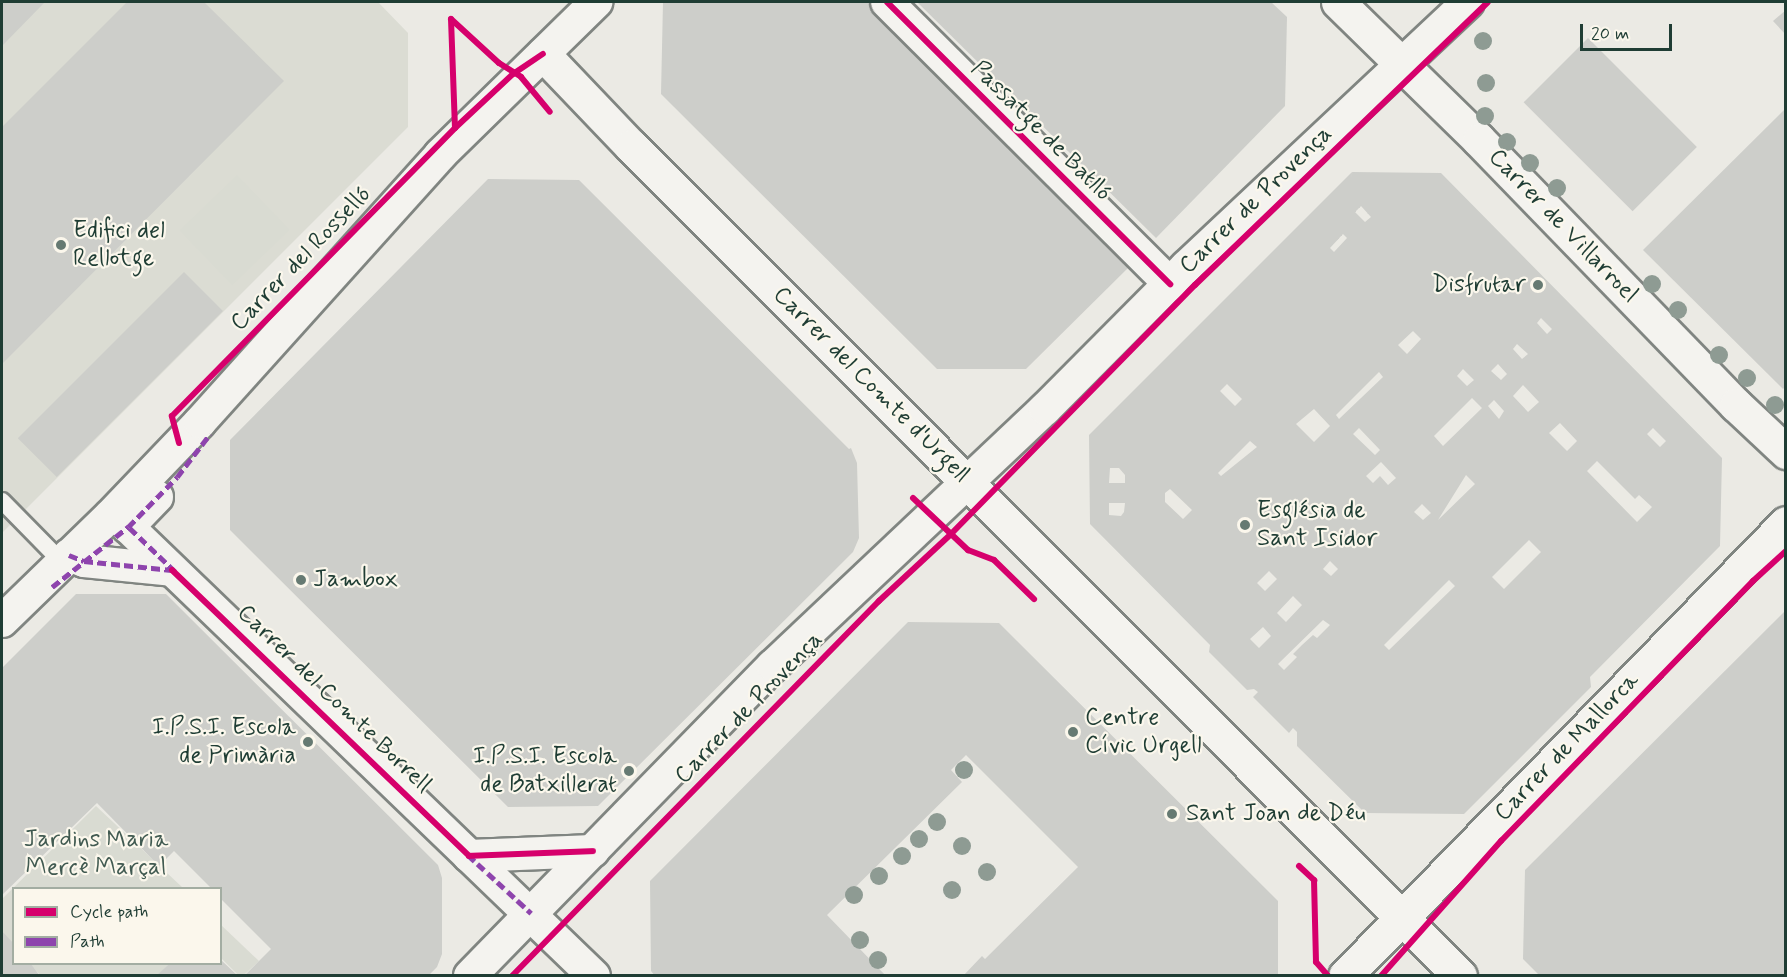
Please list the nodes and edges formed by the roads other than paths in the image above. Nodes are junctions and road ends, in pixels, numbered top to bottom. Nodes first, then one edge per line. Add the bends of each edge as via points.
1 (596, 2) edge
2 (886, 2) edge
3 (1338, 2) edge
4 (1468, 2) edge
5 (543, 54) junction
6 (1403, 64) junction
7 (1170, 284) junction
8 (210, 434) dead end
9 (1785, 452) edge
10 (967, 481) junction
11 (2, 501) edge
12 (1785, 523) edge
13 (128, 527) junction
14 (67, 566) junction
15 (172, 570) junction
16 (2, 621) edge
17 (592, 851) junction
18 (469, 856) junction
19 (531, 913) junction
20 (1401, 916) junction
21 (470, 975) edge
22 (594, 975) edge
23 (1345, 975) edge
24 (1460, 975) edge

1 - 5 street, Carrer del Rosselló
2 - 7 street, Passatge de Batlló
3 - 6 main road, Carrer de Villarroel
4 - 6 street, Carrer de Provença
5 - 10 main road, Carrer del Comte d'Urgell
5 - 14 street, Carrer del Rosselló via 440,155
6 - 7 street, Carrer de Provença
6 - 9 main road, Carrer de Villarroel
7 - 10 street, Carrer de Provença
8 - 13 street via 177,477
10 - 17 street, Carrer de Provença via 765,674
10 - 20 main road, Carrer del Comte d'Urgell
11 - 14 lane
12 - 20 main road, Carrer de Mallorca
13 - 14 street
13 - 15 street, Carrer del Comte Borrell
14 - 15 street
14 - 16 street, Carrer del Rosselló
15 - 18 street, Carrer del Comte Borrell
17 - 18 street
17 - 19 street, Carrer de Provença
18 - 19 street, Carrer del Comte Borrell
19 - 21 street, Carrer de Provença
19 - 22 street, Carrer del Comte Borrell
20 - 23 main road, Carrer de Mallorca
20 - 24 main road, Carrer del Comte d'Urgell

